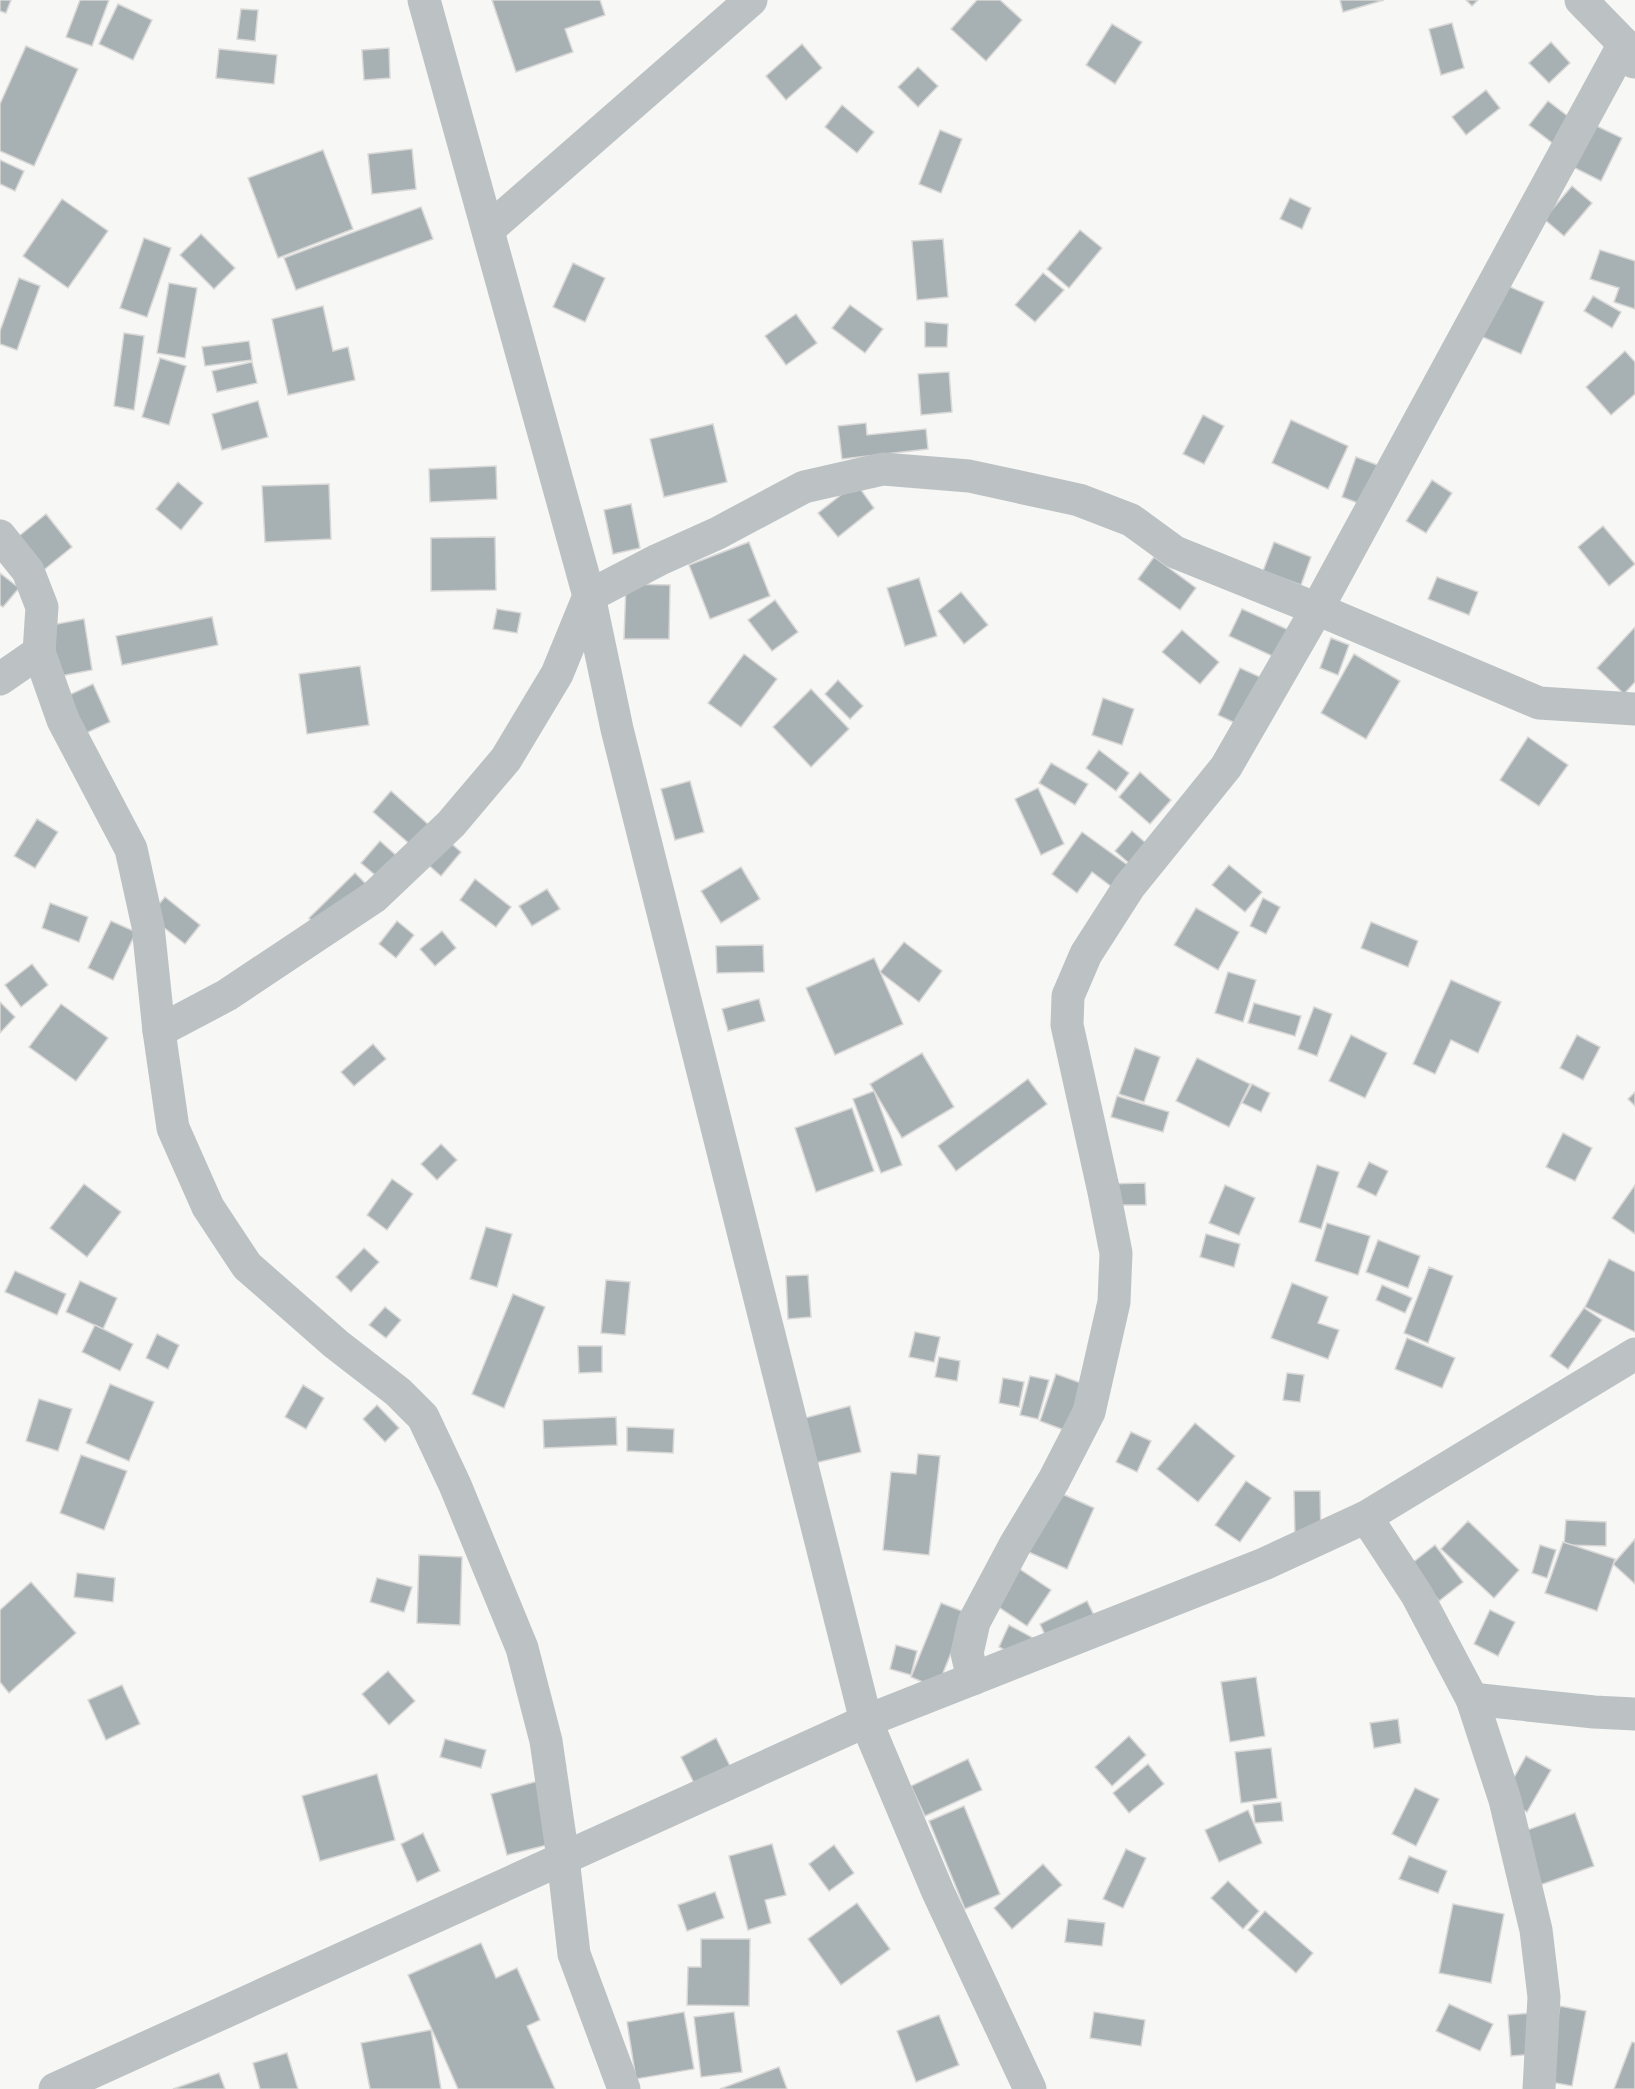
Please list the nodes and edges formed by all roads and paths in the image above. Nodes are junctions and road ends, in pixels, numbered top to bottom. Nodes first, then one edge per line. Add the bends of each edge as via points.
1 (424, 0) edge
2 (751, 0) edge
3 (1581, 0) edge
4 (1629, 54) edge
5 (489, 229) junction
6 (0, 536) edge
7 (589, 596) junction
8 (1317, 609) junction
9 (39, 652) junction
10 (0, 679) edge
11 (1635, 709) edge
12 (159, 1031) junction
13 (1635, 1354) edge
14 (1366, 1517) junction
15 (973, 1679) junction
16 (1472, 1699) junction
17 (1635, 1714) edge
18 (866, 1721) junction
19 (563, 1858) junction
20 (56, 2089) edge
21 (624, 2089) edge
22 (1030, 2089) edge
23 (1539, 2089) edge

1 - 5 street
2 - 5 street
3 - 4 street
4 - 8 street
5 - 7 street
6 - 9 street via 28,572 42,607
7 - 8 street via 804,488 883,469 969,476 1079,500 1131,520 1175,552
7 - 12 street via 557,674 506,759 451,824 374,897 227,995
7 - 18 street via 617,729
8 - 11 street via 1539,703
8 - 15 street via 1226,767 1129,887 1086,954 1068,996 1067,1025 1116,1253 1114,1302 1089,1412 974,1622 967,1653
9 - 10 street
9 - 12 street via 63,720 131,849 148,926
12 - 19 street via 173,1128 208,1207 247,1266 423,1417 522,1648 546,1741
13 - 14 street
14 - 15 street via 1264,1564
14 - 16 street via 1417,1595
15 - 18 street
16 - 17 street
16 - 23 street via 1505,1800 1536,1930 1544,1997
18 - 19 street
18 - 22 street via 938,1892
19 - 20 street
19 - 21 street via 574,1954

